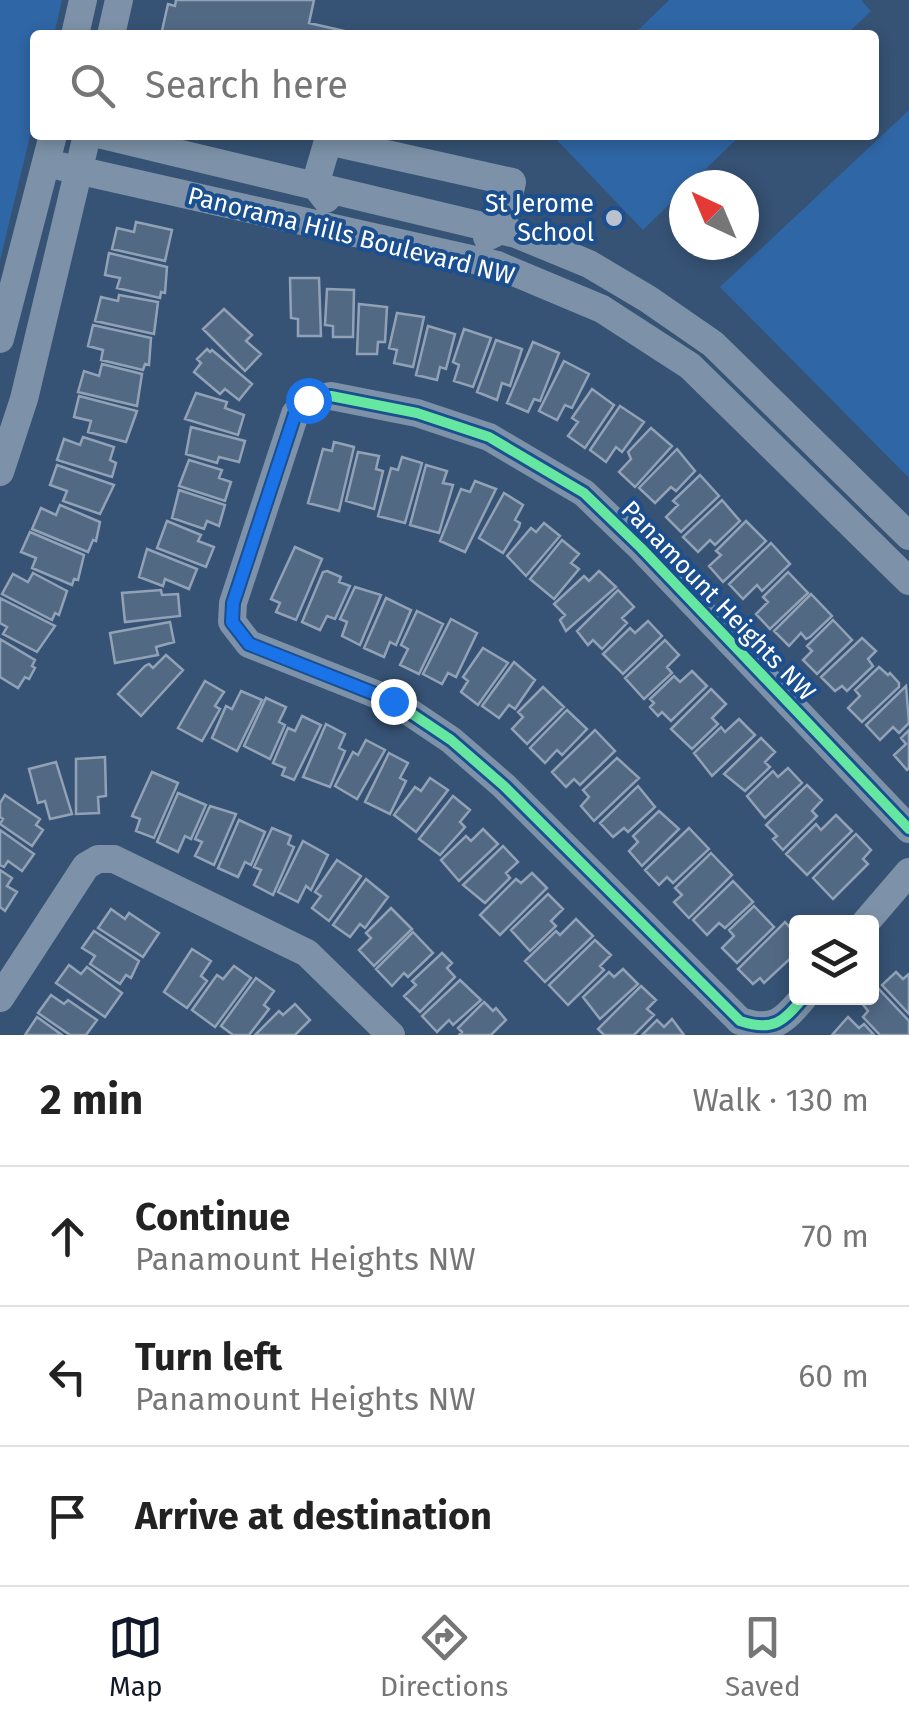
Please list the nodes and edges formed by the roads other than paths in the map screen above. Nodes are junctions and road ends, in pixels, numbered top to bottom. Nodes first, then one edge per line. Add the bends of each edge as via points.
1 (83, 0) edge
2 (119, 0) edge
3 (77, 30) edge
4 (112, 30) edge
5 (52, 140) edge
6 (86, 140) edge
7 (124, 140) edge
8 (46, 164) junction
9 (79, 172) junction
10 (316, 184) junction
11 (502, 230) junction
12 (351, 232) junction
13 (450, 255) junction
14 (0, 339) edge
15 (12, 396) edge
16 (0, 472) edge
17 (909, 536) edge
18 (909, 581) edge
19 (909, 829) edge
20 (909, 872) edge
21 (872, 915) edge
22 (0, 998) edge
23 (797, 1005) edge
24 (391, 1035) edge

1 - 3 street
2 - 4 street
5 - 8 street
6 - 9 street
7 - 10 street, Panorama Hills Boulevard NW
8 - 9 street, Panorama Hills Boulevard NW
8 - 14 street
9 - 12 street, Panorama Hills Boulevard NW
9 - 15 street
10 - 11 street, Panorama Hills Boulevard NW
10 - 11 street via 328,141 512,182
10 - 12 street
11 - 13 street
11 - 17 street, Panorama Hills Boulevard NW via 589,264 713,344
12 - 13 street, Panorama Hills Boulevard NW
13 - 18 street, Panorama Hills Boulevard NW via 496,266 602,309 690,366
15 - 16 street
19 - 23 street, Panamount Heights NW via 584,493 489,437 417,414 331,396 308,400 295,414 233,603 232,622 249,644 393,701 452,740 740,1021 773,1025
20 - 21 street
22 - 24 street via 86,866 114,859 307,953

